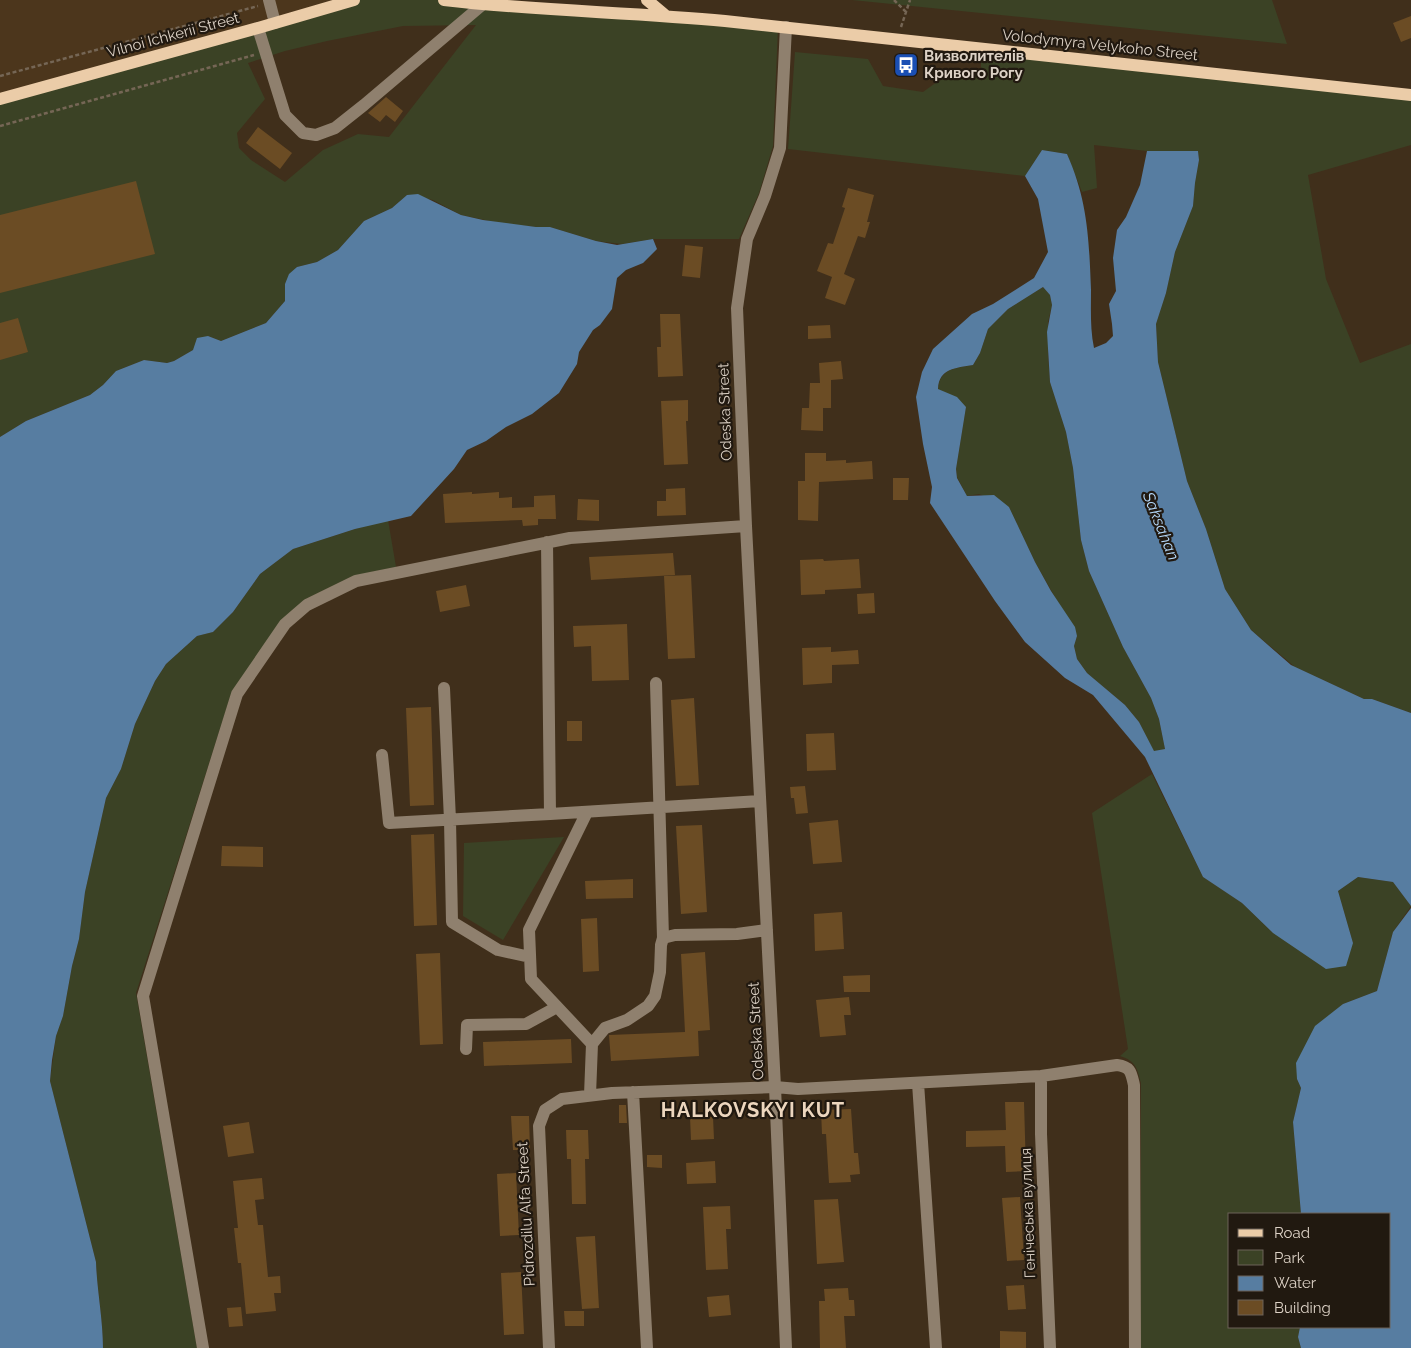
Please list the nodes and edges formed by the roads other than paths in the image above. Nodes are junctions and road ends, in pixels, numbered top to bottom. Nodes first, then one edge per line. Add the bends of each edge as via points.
1 (354, 0) edge
2 (444, 0) edge
3 (647, 0) edge
4 (269, 2) edge
5 (482, 5) junction
6 (666, 15) junction
7 (275, 23) junction
8 (786, 27) junction
9 (258, 28) junction
10 (1411, 94) edge
11 (0, 99) edge
12 (746, 526) junction
13 (547, 542) junction
14 (656, 683) dead end
15 (444, 688) dead end
16 (382, 755) dead end
17 (760, 801) junction
18 (659, 807) junction
19 (587, 812) junction
20 (550, 814) junction
21 (450, 820) junction
22 (767, 930) junction
23 (663, 938) junction
24 (530, 957) junction
25 (557, 1006) junction
26 (592, 1044) junction
27 (466, 1049) dead end
28 (1041, 1076) junction
29 (918, 1083) junction
30 (775, 1087) junction
31 (633, 1092) junction
32 (590, 1096) junction
33 (204, 1348) edge
34 (549, 1348) edge
35 (647, 1348) edge
36 (786, 1348) edge
37 (936, 1348) edge
38 (1050, 1348) edge
39 (1135, 1348) edge

1 - 7 main road, Vilnoi Ichkerii Street
2 - 5 main road
3 - 6 main road
4 - 7 street
5 - 6 main road
5 - 9 street via 343,122 316,134 303,133 285,115
6 - 8 main road
7 - 9 main road, Vilnoi Ichkerii Street
8 - 10 main road, Volodymyra Velykoho Street
8 - 12 street, Odeska Street via 780,148 766,196 747,239 737,308
9 - 11 main road, Vilnoi Ichkerii Street
12 - 13 street
12 - 17 street, Odeska Street
13 - 20 street
13 - 33 street via 356,581 307,605 285,624 236,694 143,996
14 - 18 street
15 - 21 street
16 - 21 street via 389,823
17 - 18 street
17 - 22 street, Odeska Street
18 - 19 street
18 - 23 street
19 - 20 street
19 - 24 street via 529,930
20 - 21 street
21 - 24 street via 452,922 498,950
22 - 23 street
22 - 30 street, Odeska Street
23 - 26 street via 660,972 648,1006 627,1020 606,1028
24 - 25 street via 532,979
25 - 26 street
25 - 27 street via 526,1024 467,1024
26 - 32 street
28 - 29 street, Pidrozdilu Alfa Street
28 - 38 street, Генічеська вулиця
28 - 39 street, Pidrozdilu Alfa Street via 1117,1065 1131,1072 1134,1085
29 - 30 street, Pidrozdilu Alfa Street via 798,1089
29 - 37 street
30 - 31 street, Pidrozdilu Alfa Street
30 - 36 street, Odeska Street
31 - 32 street, Pidrozdilu Alfa Street
31 - 35 street
32 - 34 street, Pidrozdilu Alfa Street via 562,1099 546,1110 539,1126

